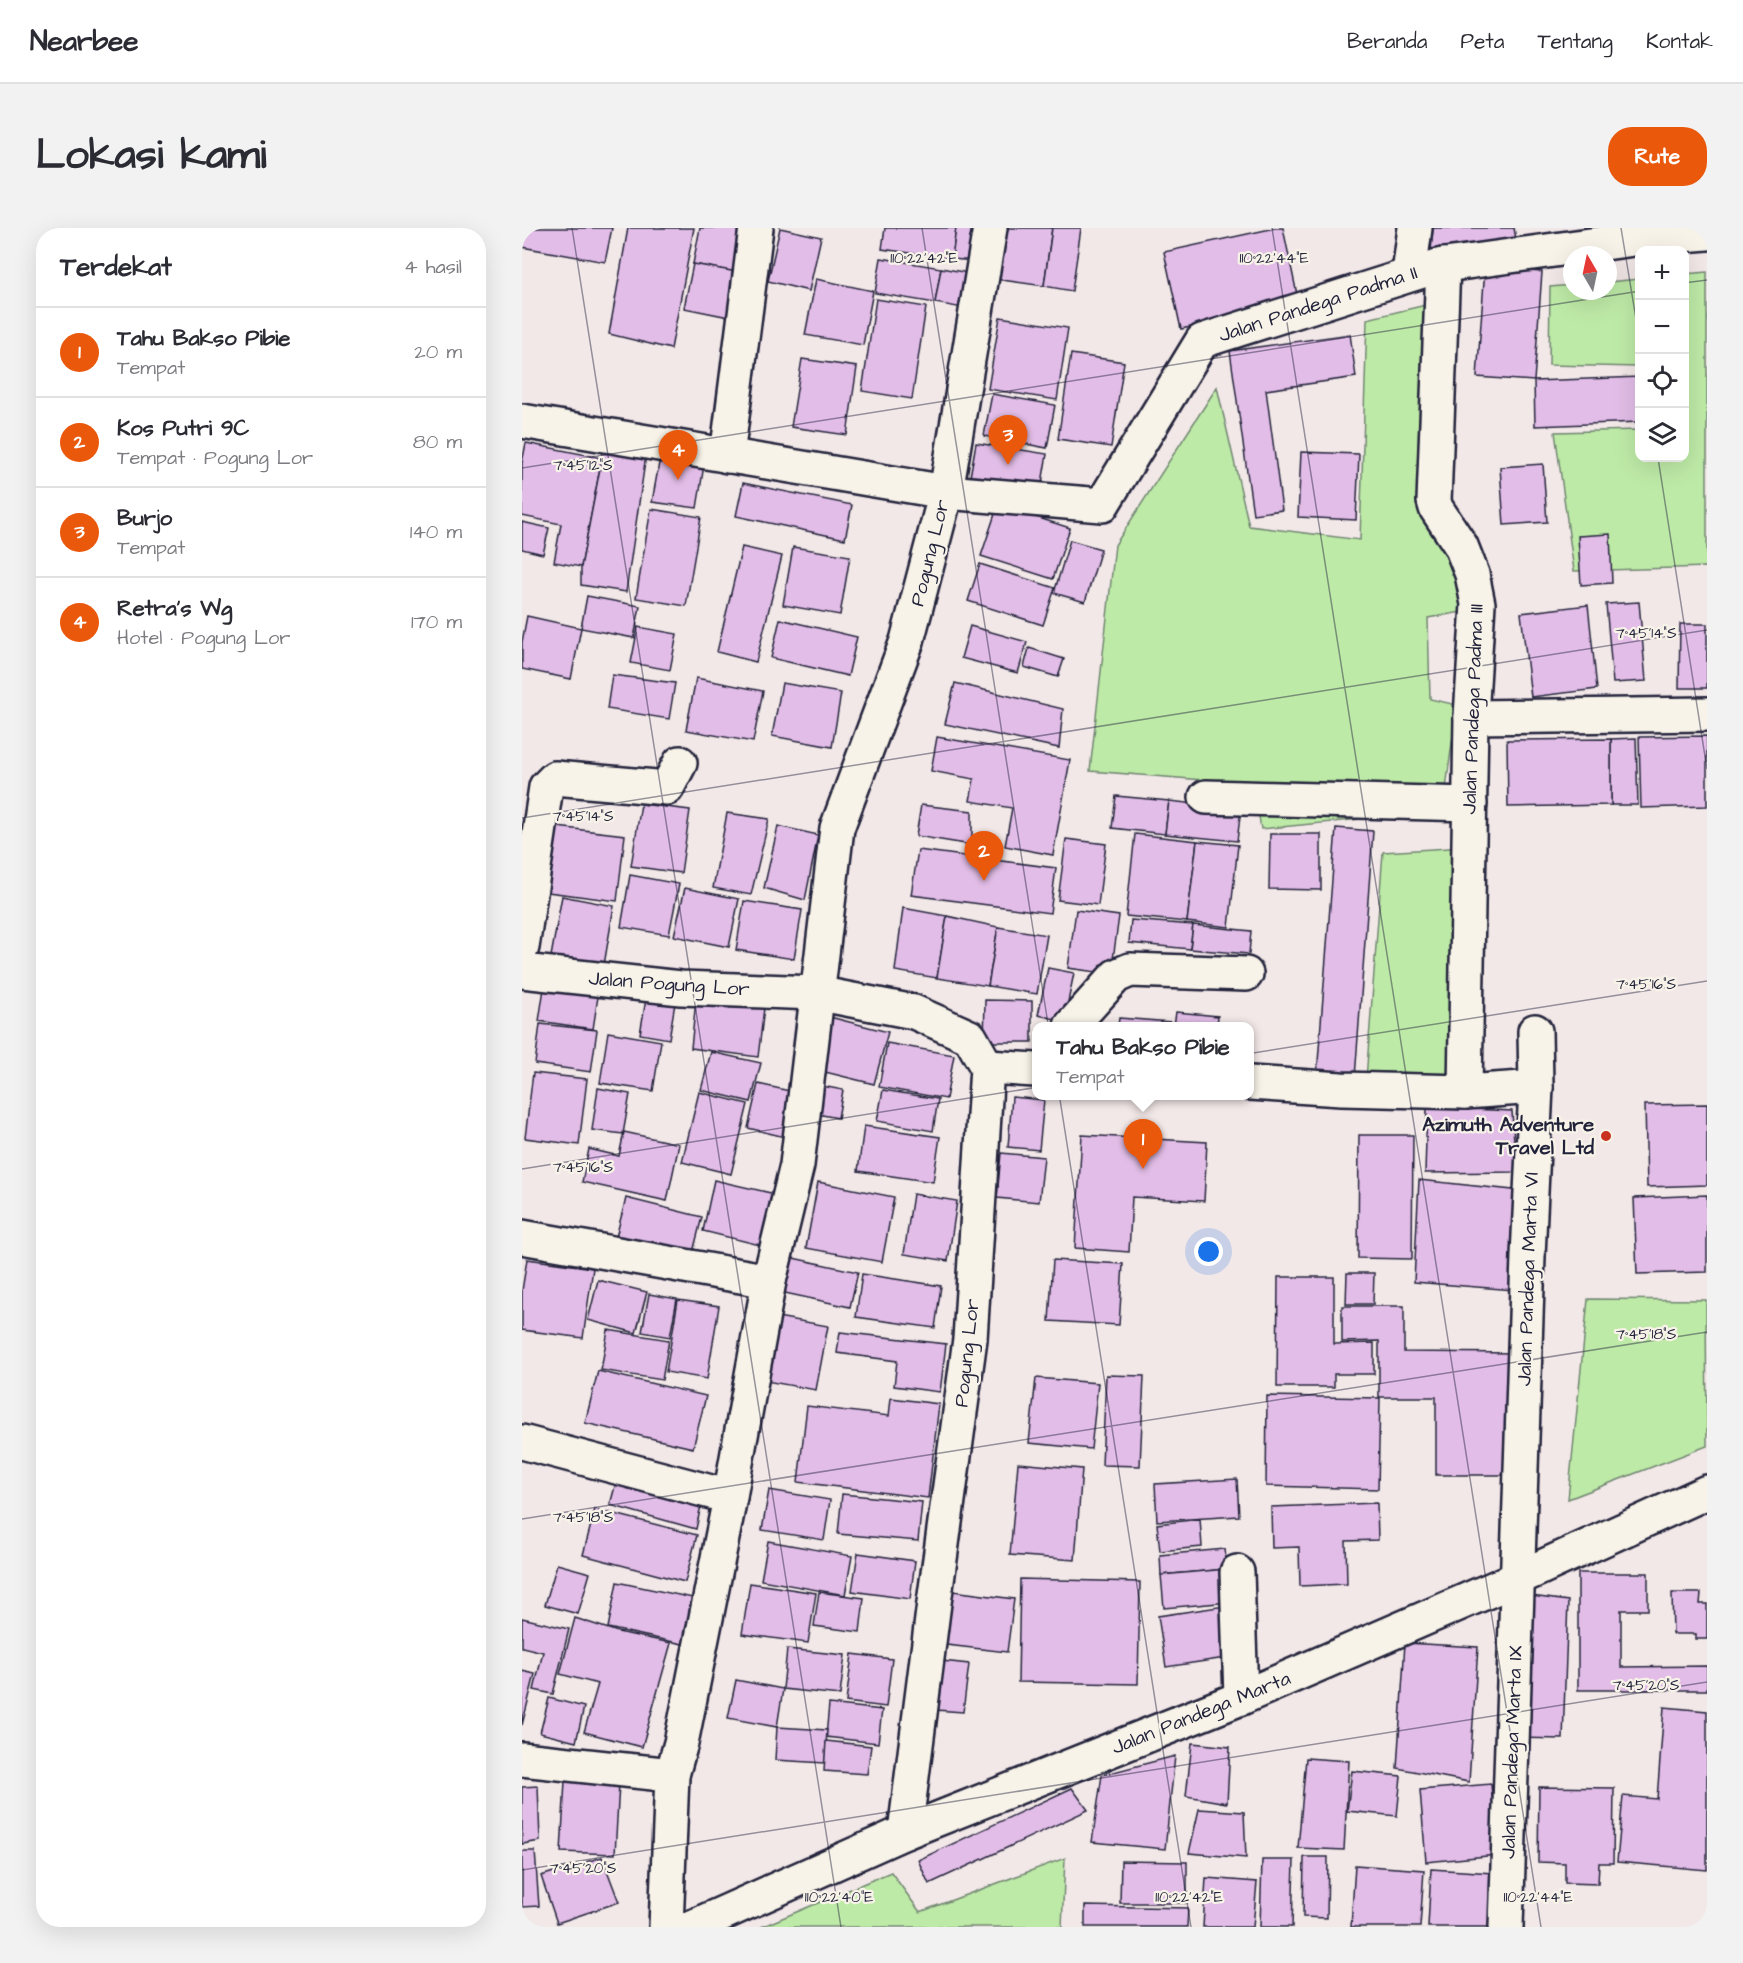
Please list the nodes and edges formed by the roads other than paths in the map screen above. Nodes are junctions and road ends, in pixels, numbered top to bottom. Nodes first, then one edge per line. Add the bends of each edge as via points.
1 (756, 228) edge
2 (990, 228) edge
3 (1415, 228) edge
4 (1707, 233) edge
5 (1443, 265) junction
6 (1409, 274) junction
7 (522, 421) edge
8 (727, 456) junction
9 (946, 492) junction
10 (1707, 714) edge
11 (1471, 717) junction
12 (680, 763) dead end
13 (1206, 797) dead end
14 (1470, 804) junction
15 (522, 947) edge
16 (522, 971) edge
17 (1246, 974) dead end
18 (816, 993) junction
19 (1075, 1022) edge
20 (1535, 1031) dead end
21 (987, 1067) junction
22 (1032, 1070) edge
23 (1254, 1083) edge
24 (1536, 1087) junction
25 (1465, 1092) junction
26 (522, 1238) edge
27 (769, 1281) junction
28 (522, 1442) edge
29 (1707, 1492) edge
30 (730, 1497) junction
31 (1237, 1572) dead end
32 (1518, 1578) junction
33 (1241, 1698) junction
34 (522, 1759) edge
35 (672, 1775) junction
36 (905, 1832) junction
37 (666, 1927) edge
38 (693, 1927) edge
39 (1511, 1927) edge

1 - 8 street
2 - 9 street
3 - 6 street
4 - 5 street, Jalan Pandega Padma II
5 - 6 street, Jalan Pandega Padma II
5 - 11 street, Jalan Pandega Padma III via 1434,501 1473,574 1478,604
6 - 9 street, Jalan Pandega Padma II via 1202,341 1102,505
7 - 8 street, Pogung Lor
8 - 9 street, Pogung Lor
9 - 18 street, Pogung Lor via 907,641 837,828
10 - 11 street
11 - 14 street, Jalan Pandega Padma III
12 - 15 street via 667,788 555,778 546,787
13 - 14 street
14 - 25 street, Jalan Pandega Padma III
16 - 18 street, Jalan Pogung Lor via 681,988
17 - 19 street via 1130,970 1116,976
18 - 21 street via 914,1012 970,1037
18 - 27 street, Pogung Lor via 797,1165
20 - 24 street, Jalan Pandega Marta VI
21 - 22 street
21 - 36 street, Pogung Lor via 970,1339
23 - 25 street
24 - 25 street
24 - 32 street, Jalan Pandega Marta VI
26 - 27 street
27 - 30 street, Pogung Lor
28 - 30 street
29 - 32 street, Jalan Pandega Marta
30 - 35 street, Pogung Lor
31 - 33 street
32 - 33 street, Jalan Pandega Marta
32 - 39 street, Jalan Pandega Marta IX
33 - 36 street, Jalan Pandega Marta
34 - 35 street
35 - 37 street, Pogung Lor
36 - 38 street, Jalan Pandega Marta

